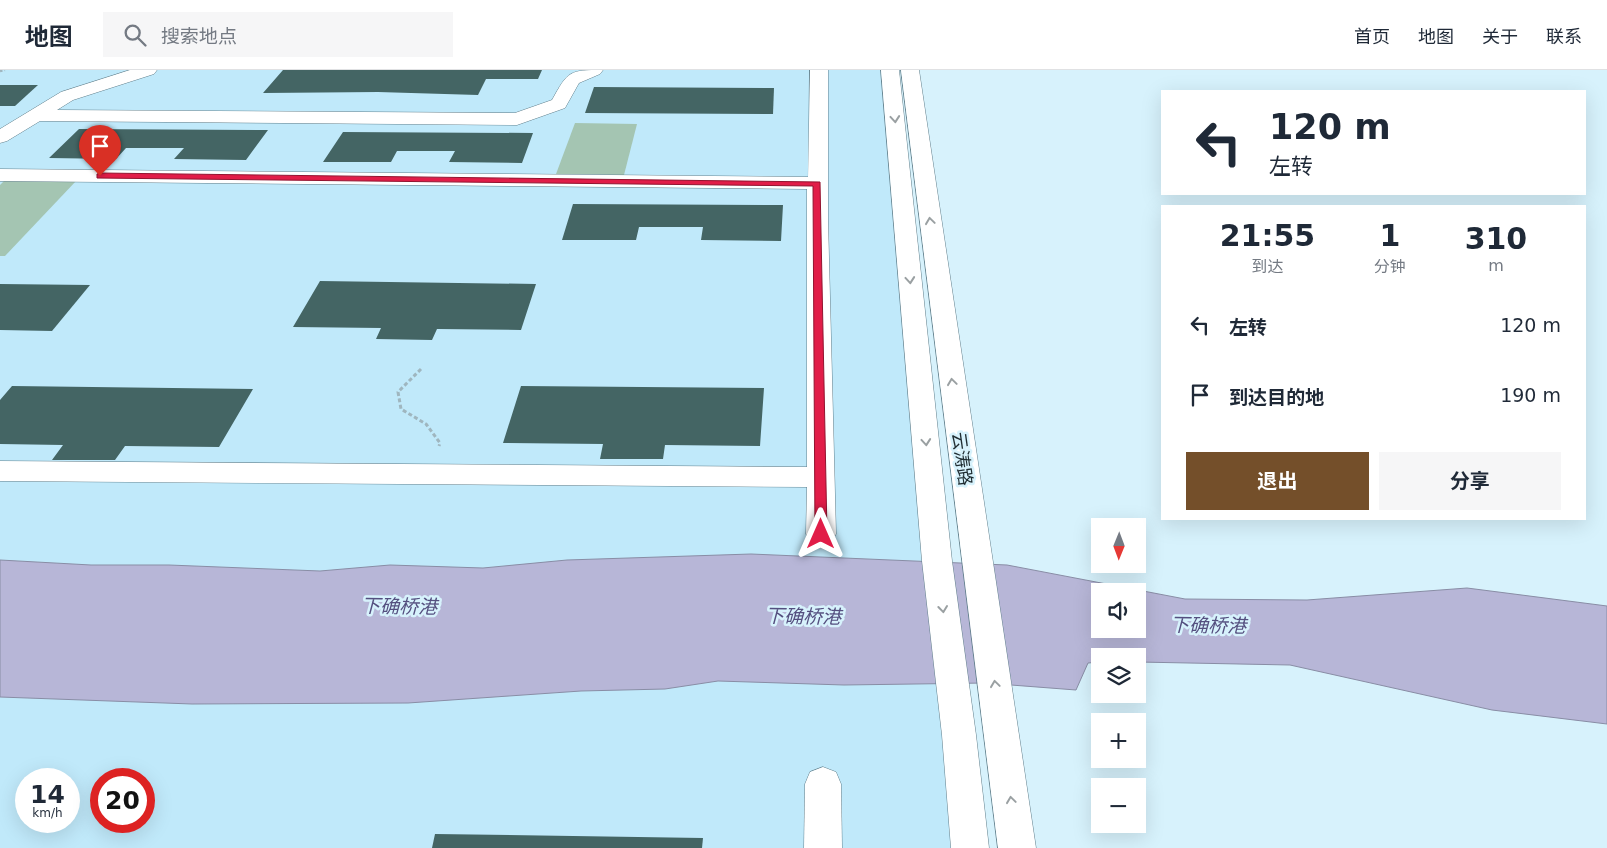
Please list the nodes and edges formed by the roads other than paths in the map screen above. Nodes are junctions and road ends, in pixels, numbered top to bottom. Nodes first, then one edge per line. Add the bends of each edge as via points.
1 (148, 70) edge
2 (594, 70) edge
3 (819, 70) edge
4 (890, 70) edge
5 (910, 70) edge
6 (36, 115) junction
7 (0, 137) edge
8 (0, 175) edge
9 (817, 184) junction
10 (0, 471) edge
11 (821, 477) junction
12 (821, 534) dead end
13 (823, 784) dead end
14 (823, 848) edge
15 (970, 848) edge
16 (1017, 848) edge

1 - 6 street via 67,96
2 - 6 street via 572,80 559,104 516,119
3 - 9 street
4 -> 15 street, 云涛路 via 937,561
16 -> 5 street, 云涛路
6 - 7 street
8 - 9 street
9 - 11 street
10 - 11 street
11 - 12 street
13 - 14 street

